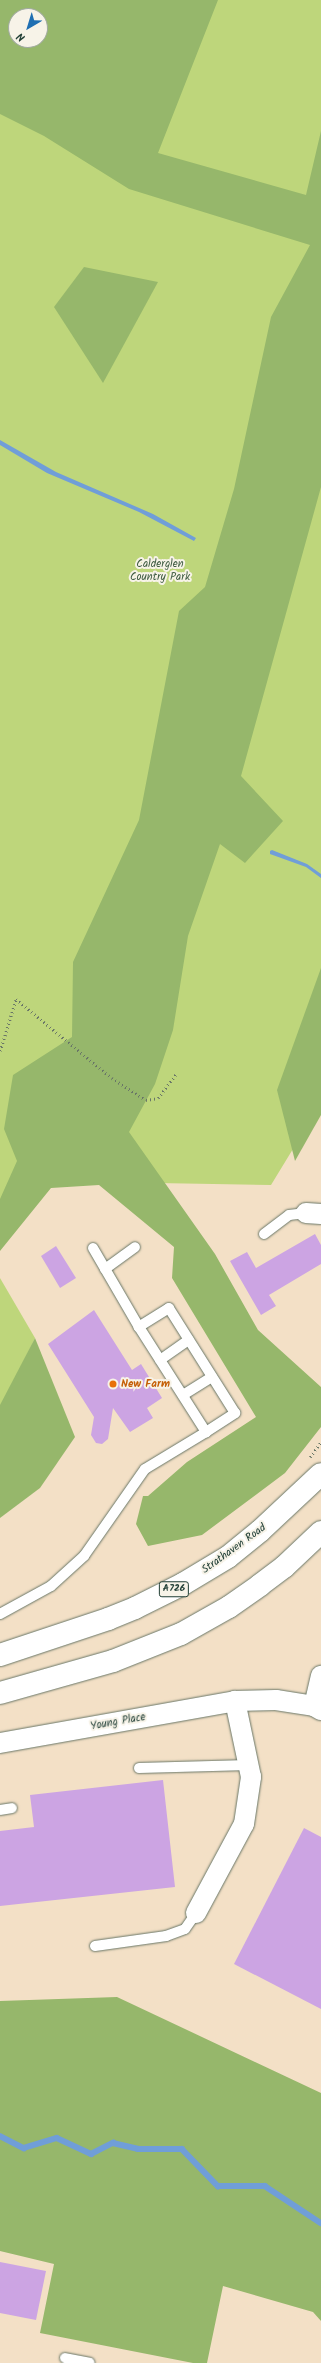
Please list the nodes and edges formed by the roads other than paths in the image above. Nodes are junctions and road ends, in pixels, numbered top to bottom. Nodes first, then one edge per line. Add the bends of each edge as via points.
1 (313, 1213) edge
2 (264, 1234) dead end
3 (93, 1248) dead end
4 (135, 1248) dead end
5 (105, 1269) junction
6 (139, 1327) junction
7 (189, 1340) junction
8 (160, 1360) junction
9 (212, 1377) junction
10 (183, 1396) junction
11 (206, 1432) junction
12 (314, 1467) edge
13 (321, 1532) edge
14 (0, 1614) edge
15 (0, 1655) edge
16 (321, 1676) edge
17 (0, 1693) edge
18 (235, 1701) junction
19 (317, 1708) edge
20 (0, 1743) edge
21 (249, 1765) junction
22 (139, 1768) dead end
23 (12, 1808) dead end
24 (0, 1810) edge
25 (196, 1913) joint
26 (95, 1946) dead end
27 (65, 2358) dead end
28 (90, 2363) edge

1 - 2 lane via 289,1215
3 - 5 lane
4 - 5 lane
5 - 6 lane
6 - 7 lane via 169,1308
6 - 8 lane
7 - 8 lane
7 - 9 lane
8 - 10 lane
9 - 10 lane
9 - 11 lane via 235,1413
10 - 11 lane
11 - 14 lane via 145,1469 102,1534 67,1573 51,1586
12 - 15 main road, Strathaven Road / A726 via 260,1531 228,1557 183,1584 108,1619
13 - 17 main road via 260,1586 181,1634 113,1661
16 - 19 street, Young Place
18 - 19 street, Young Place via 276,1700
18 - 20 street, Young Place
18 - 21 street
21 - 22 lane
21 - 25 street via 251,1777 244,1824
23 - 24 lane
25 - 26 lane via 185,1929 166,1936
27 - 28 lane

